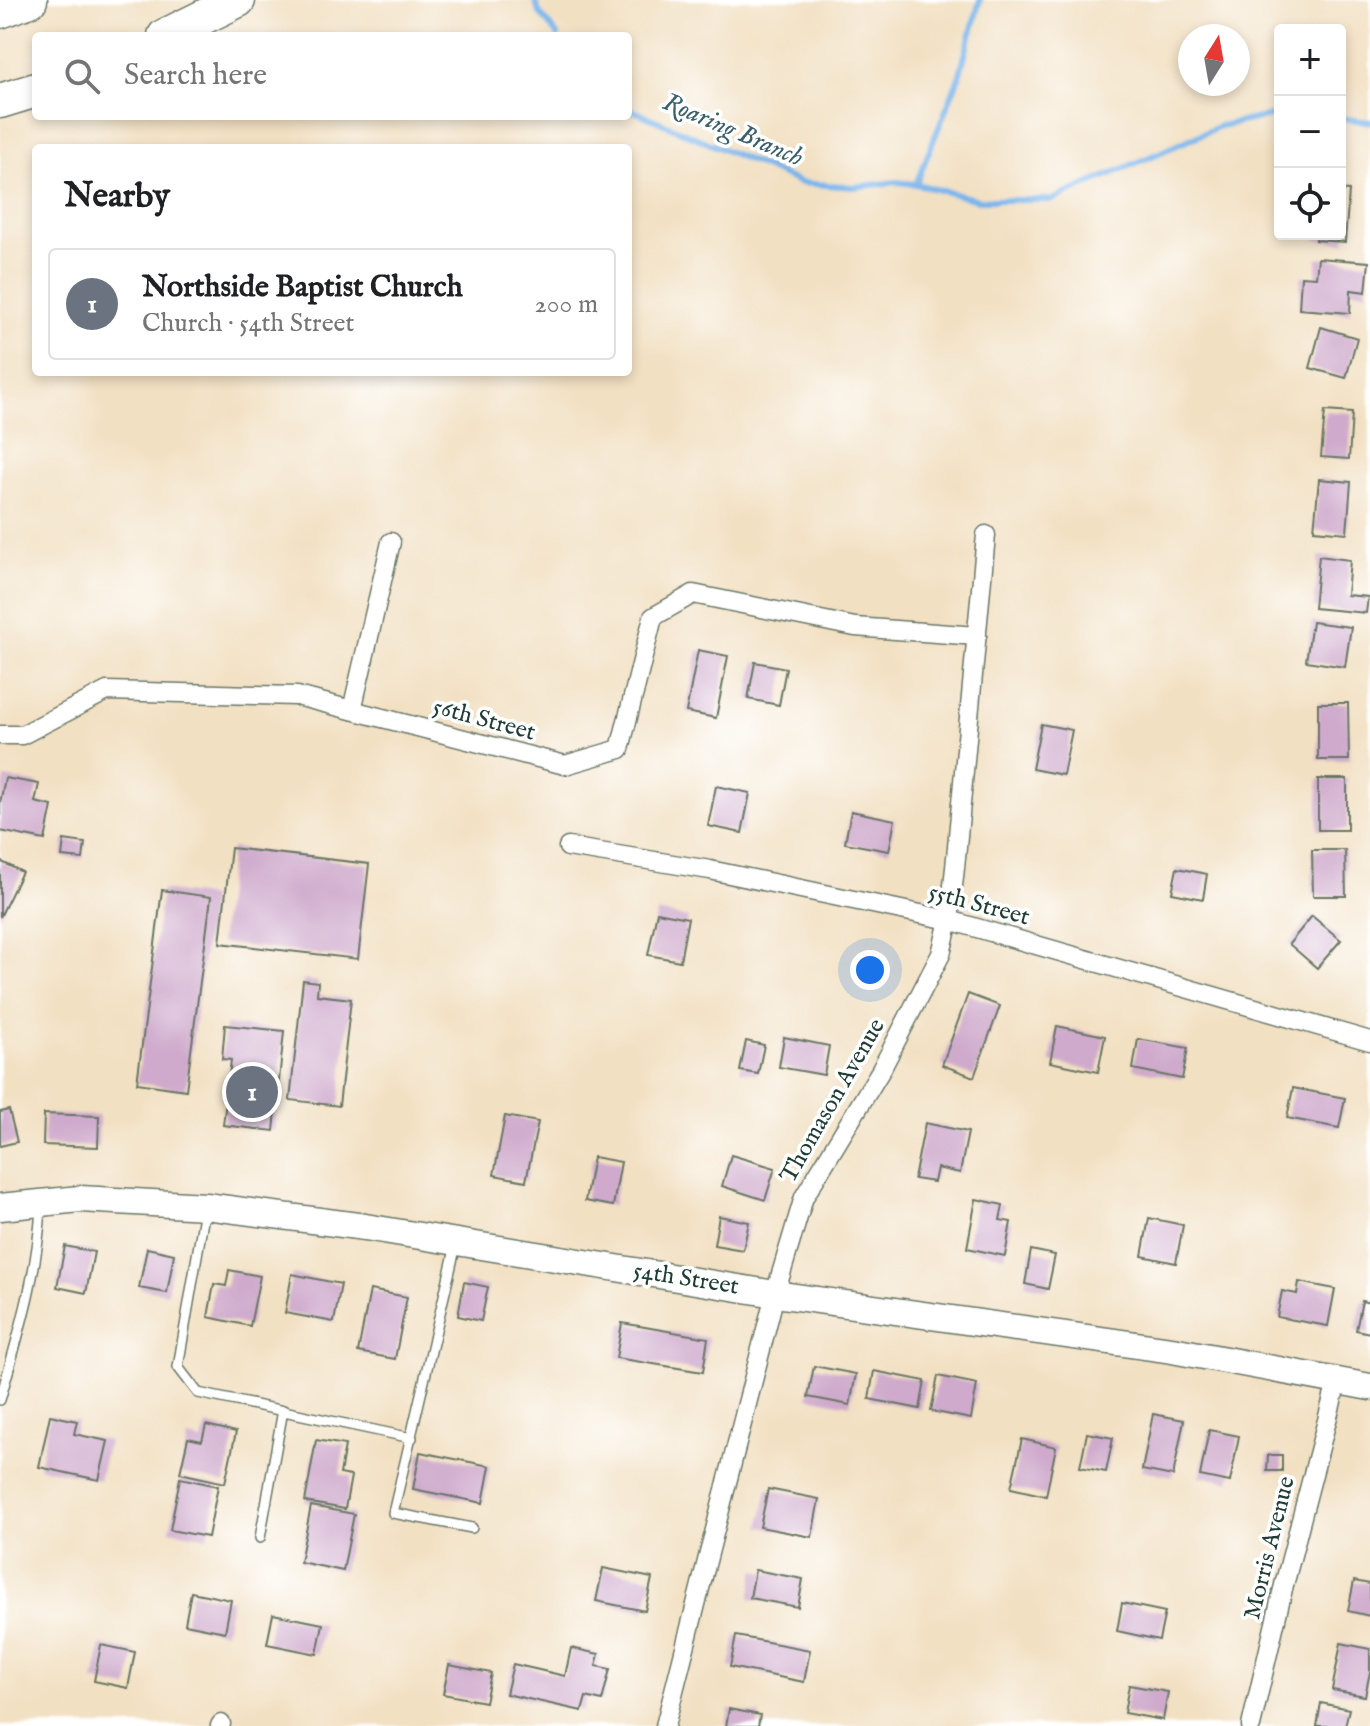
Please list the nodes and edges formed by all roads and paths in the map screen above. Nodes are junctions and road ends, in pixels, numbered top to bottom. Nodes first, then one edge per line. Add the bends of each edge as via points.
1 (30, 0) edge
2 (238, 0) edge
3 (0, 11) edge
4 (173, 32) edge
5 (32, 91) edge
6 (0, 101) edge
7 (986, 535) dead end
8 (391, 542) dead end
9 (977, 636) junction
10 (352, 710) junction
11 (0, 735) edge
12 (568, 847) dead end
13 (949, 920) junction
14 (1370, 1041) edge
15 (41, 1203) junction
16 (206, 1206) junction
17 (0, 1207) edge
18 (456, 1243) junction
19 (775, 1294) junction
20 (1337, 1382) junction
21 (1370, 1387) edge
22 (0, 1400) edge
23 (283, 1410) junction
24 (412, 1438) junction
25 (472, 1528) dead end
26 (260, 1538) dead end
27 (665, 1726) edge
28 (1251, 1726) edge

1 - 3 highway
2 - 4 highway
5 - 6 highway
7 - 9 street, Thomason Avenue
8 - 10 street
9 - 10 street, 56th Street via 855,627 693,594 653,617 620,749 565,765
9 - 13 street, Thomason Avenue
10 - 11 street, 56th Street via 297,696 107,691 22,735
12 - 13 street, 55th Street via 710,870
13 - 14 street, 55th Street
13 - 19 street, Thomason Avenue via 941,954 888,1057 804,1197
15 - 16 main road, 54th Street via 80,1199
15 - 17 main road, 54th Street
15 - 22 lane via 36,1263
16 - 18 main road, 54th Street
16 - 23 lane via 178,1367 198,1393
18 - 19 main road, 54th Street
18 - 24 lane
19 - 20 main road, 54th Street via 1172,1350
19 - 27 street, Thomason Avenue
20 - 21 main road, 54th Street
20 - 28 street, Morris Avenue
23 - 24 lane
23 - 26 lane
24 - 25 lane via 393,1513

